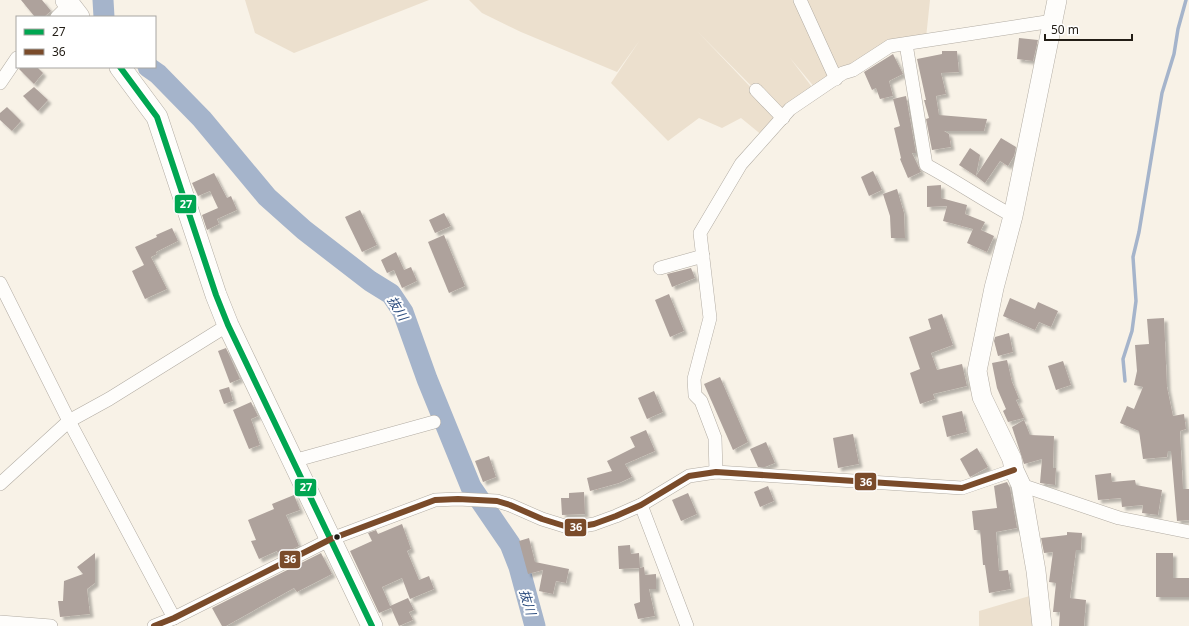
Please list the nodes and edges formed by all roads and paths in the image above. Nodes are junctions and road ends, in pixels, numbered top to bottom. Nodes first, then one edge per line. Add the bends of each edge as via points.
1 (800, 0) edge
2 (1057, 0) edge
3 (1053, 21) junction
4 (906, 44) junction
5 (16, 59) edge
6 (121, 68) edge
7 (836, 79) junction
8 (0, 83) edge
9 (756, 90) dead end
10 (783, 118) junction
11 (1013, 216) junction
12 (703, 256) junction
13 (660, 268) dead end
14 (0, 283) edge
15 (228, 325) junction
16 (69, 421) junction
17 (434, 422) dead end
18 (293, 461) junction
19 (716, 472) junction
20 (1018, 477) junction
21 (0, 484) edge
22 (641, 505) junction
23 (1189, 532) edge
24 (331, 539) junction
25 (174, 618) junction
26 (0, 622) edge
27 (37, 625) edge
28 (51, 626) edge
29 (154, 626) edge
30 (372, 626) edge
31 (687, 626) edge
32 (1042, 626) edge

1 - 7 street
2 - 3 street
3 - 4 street
3 - 11 street
4 - 7 street via 890,46
4 - 11 street via 926,165
5 - 8 street
6 - 15 main road via 157,117
7 - 10 street via 790,109
9 - 10 street
10 - 12 street via 741,164 728,183 700,233
11 - 20 street via 994,288 977,371 982,397
12 - 13 street
12 - 19 street via 710,318 694,379 695,395 701,401 715,438
14 - 16 street
15 - 16 street
15 - 18 main road
16 - 21 street
16 - 25 street
17 - 18 street
18 - 24 main road
19 - 20 street via 962,488
19 - 22 street via 689,476
20 - 23 street via 1119,518
20 - 32 street via 1036,572
22 - 24 street via 594,524 571,528 497,501 435,500
22 - 31 street
24 - 25 street
24 - 30 main road
25 - 29 street
26 - 27 street
27 - 28 street

